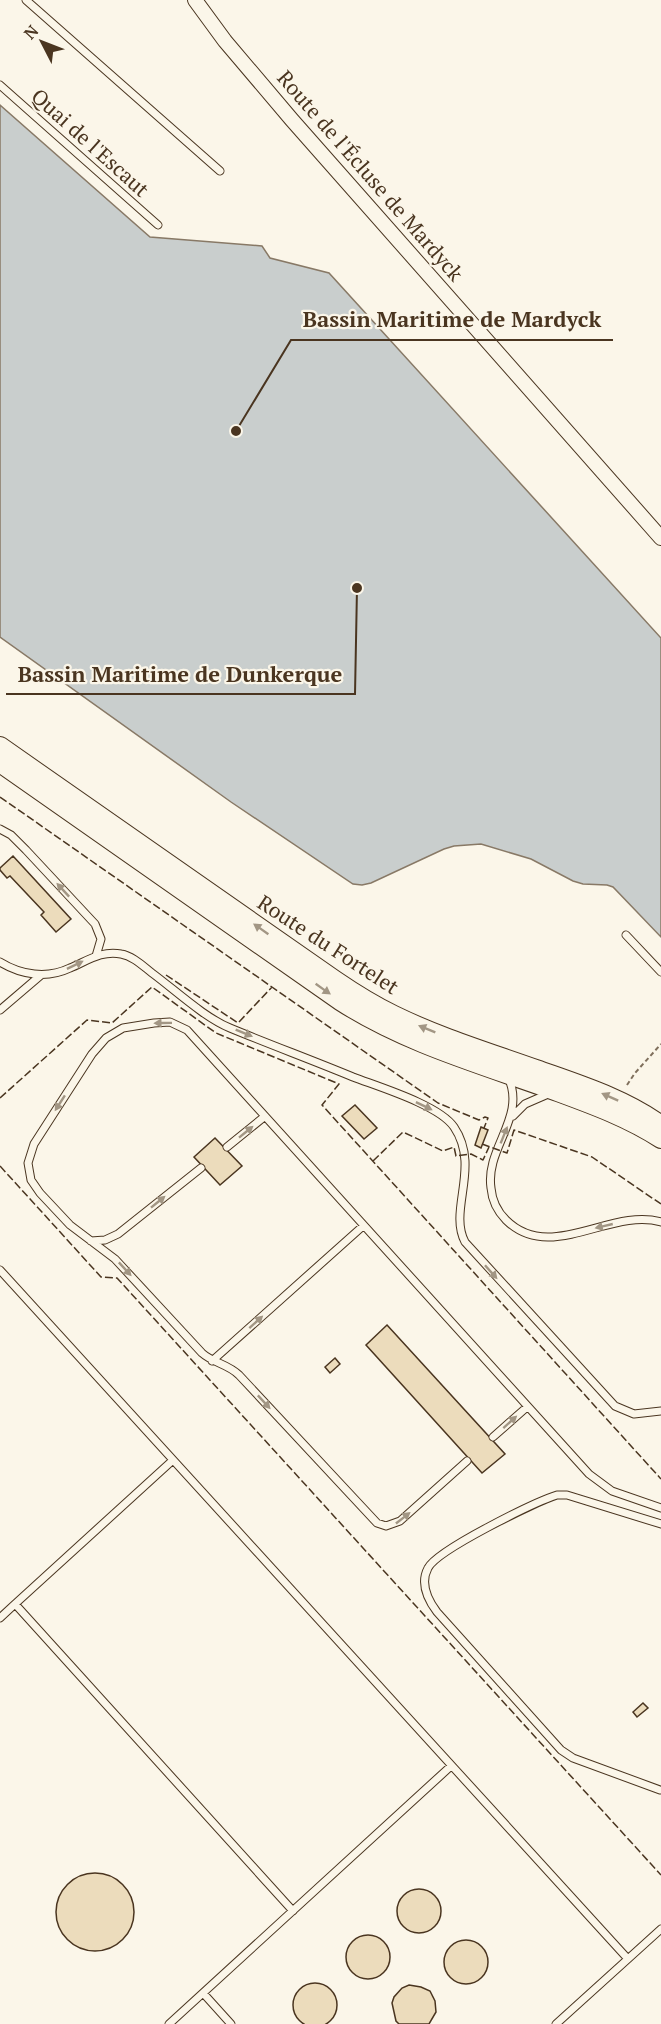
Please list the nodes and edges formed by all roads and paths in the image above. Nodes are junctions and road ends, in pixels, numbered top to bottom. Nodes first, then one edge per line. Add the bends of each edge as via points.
1 (26, 0) edge
2 (195, 0) edge
3 (0, 85) edge
4 (220, 171) dead end
5 (158, 225) dead end
6 (661, 538) edge
7 (0, 746) edge
8 (0, 763) edge
9 (0, 829) edge
10 (626, 935) dead end
11 (96, 956) junction
12 (0, 962) edge
13 (661, 972) edge
14 (41, 975) junction
15 (0, 1010) edge
16 (661, 1044) edge
17 (488, 1052) junction
18 (506, 1073) junction
19 (559, 1093) junction
20 (618, 1100) junction
21 (264, 1117) junction
22 (511, 1118) junction
23 (661, 1125) edge
24 (661, 1139) edge
25 (227, 1147) dead end
26 (201, 1168) dead end
27 (661, 1222) edge
28 (363, 1226) junction
29 (91, 1241) junction
30 (0, 1270) edge
31 (212, 1360) junction
32 (527, 1407) junction
33 (661, 1411) edge
34 (493, 1437) dead end
35 (173, 1460) junction
36 (467, 1461) dead end
37 (661, 1508) edge
38 (661, 1524) edge
39 (15, 1604) junction
40 (0, 1618) edge
41 (451, 1766) junction
42 (660, 1790) edge
43 (293, 1911) junction
44 (661, 1929) edge
45 (628, 1959) junction
46 (203, 1993) junction
47 (169, 2024) edge
48 (231, 2024) edge
49 (556, 2024) edge

1 - 4 lane
2 - 6 street, Route de l'Écluse de Mardyck via 292,120
3 - 5 lane, Quai de l'Escaut
17 -> 7 main road, Route du Fortelet via 408,1022 358,995
8 -> 18 main road, Route du Fortelet via 360,1013 406,1037
11 -> 9 lane via 101,939 95,924 26,850
10 - 13 lane
14 -> 11 lane via 59,972
11 -> 33 lane via 114,953 129,957 224,1025 412,1101 450,1123 465,1155 460,1225 465,1242 615,1406 634,1414
12 - 14 lane
14 - 15 lane
16 - 20 path
17 - 18 lane
20 -> 17 main road, Route du Fortelet
18 - 19 main road, Route du Fortelet
18 - 22 lane via 513,1098
19 - 22 lane via 531,1100
19 - 24 main road, Route du Fortelet via 624,1118
20 - 23 main road, Route du Fortelet
25 -> 21 lane
21 - 28 lane
21 -> 29 lane via 182,1026 154,1023 129,1026 112,1034 88,1060 34,1144 28,1163 31,1180 40,1193
27 -> 22 lane via 633,1220 548,1237 516,1228 499,1212 490,1182
29 -> 26 lane via 118,1234
31 -> 28 lane
28 - 32 lane
29 -> 31 lane via 115,1259
30 - 35 lane
31 -> 36 lane via 235,1371 381,1525 400,1521
34 -> 32 lane
32 - 37 lane via 597,1481 622,1495
35 - 39 lane
35 - 41 lane
38 - 42 lane via 557,1495 452,1546 432,1562 425,1581 437,1612 561,1750
39 - 40 lane
39 - 43 lane
41 - 43 lane
41 - 45 lane
43 - 46 lane
44 - 45 lane
45 - 49 lane
46 - 47 lane
46 - 48 lane

